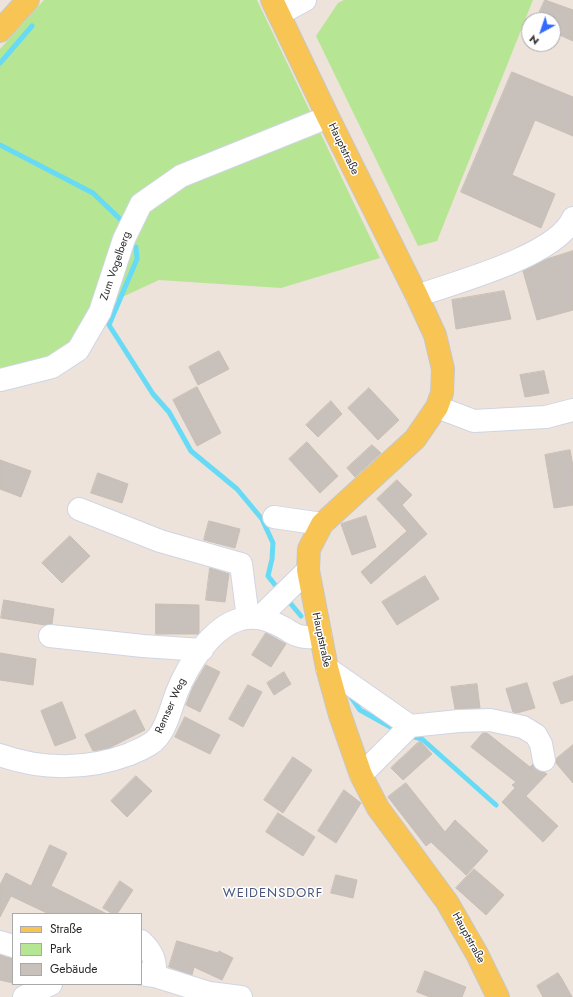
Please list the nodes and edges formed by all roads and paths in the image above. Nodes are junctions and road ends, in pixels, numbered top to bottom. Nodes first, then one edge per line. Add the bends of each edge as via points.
1 (28, 0) edge
2 (305, 0) edge
3 (276, 7) edge
4 (0, 31) edge
5 (328, 117) junction
6 (573, 218) edge
7 (417, 296) junction
8 (0, 380) edge
9 (437, 407) junction
10 (573, 410) edge
11 (79, 509) dead end
12 (274, 517) dead end
13 (322, 524) junction
14 (308, 570) junction
15 (253, 618) junction
16 (50, 636) dead end
17 (321, 638) junction
18 (202, 650) junction
19 (327, 668) junction
20 (410, 726) junction
21 (0, 755) edge
22 (544, 760) dead end
23 (360, 775) junction
24 (0, 942) edge
25 (142, 942) edge
26 (12, 946) edge
27 (148, 975) edge
28 (49, 985) edge
29 (24, 997) edge
30 (241, 997) edge
31 (498, 997) edge

1 - 4 main road
2 - 3 street
3 - 5 main road, Hauptstraße
5 - 7 main road, Hauptstraße
5 - 8 street, Zum Vogelberg via 181,176 141,204 124,239 100,312 78,350 52,367
6 - 7 street via 558,238 528,257
7 - 9 main road, Hauptstraße via 434,335 443,369 442,393
9 - 10 street via 474,421 546,417
9 - 13 main road, Hauptstraße via 415,439
11 - 15 street via 160,541 240,564
12 - 13 street
13 - 14 main road, Hauptstraße via 309,549
14 - 15 street
14 - 17 main road, Hauptstraße
15 - 17 street via 268,620 299,636
15 - 18 street, Remser Weg via 226,626 210,639
16 - 18 street
17 - 19 main road, Hauptstraße
18 - 21 street, Remser Weg via 182,681 162,731 147,747 96,764 78,766 20,762
19 - 20 street
19 - 23 main road, Hauptstraße
20 - 22 street via 490,720 510,723 536,735 541,744
20 - 23 street
23 - 31 main road, Hauptstraße via 378,808 447,902
24 - 26 street
25 - 27 street via 156,962
27 - 30 street via 209,993
28 - 29 street

